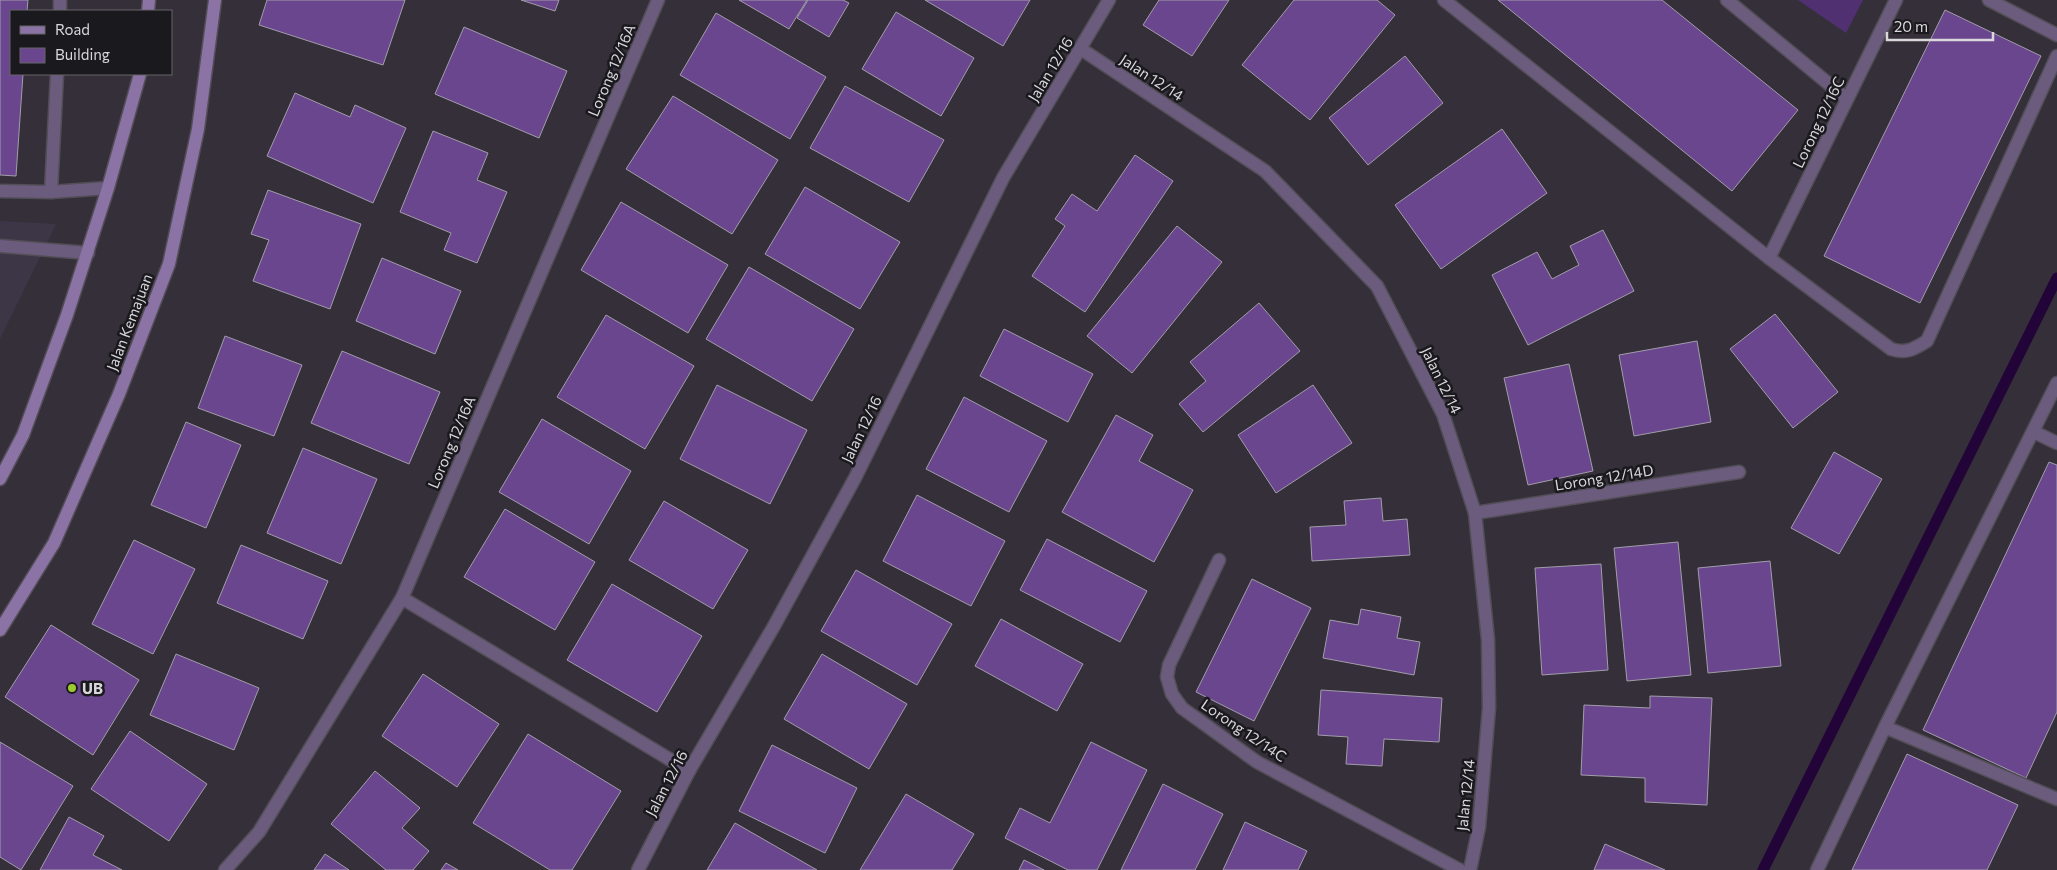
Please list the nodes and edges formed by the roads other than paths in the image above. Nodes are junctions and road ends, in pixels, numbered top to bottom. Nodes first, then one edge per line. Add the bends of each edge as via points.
1 (215, 0) edge
2 (658, 0) edge
3 (1109, 0) edge
4 (1444, 0) edge
5 (1727, 0) edge
6 (1896, 0) edge
7 (1989, 0) edge
8 (2057, 35) edge
9 (1081, 49) junction
10 (2057, 56) edge
11 (57, 75) edge
12 (140, 75) edge
13 (1847, 99) junction
14 (108, 188) junction
15 (0, 191) edge
16 (52, 192) junction
17 (0, 246) edge
18 (88, 254) junction
19 (1769, 258) junction
20 (2057, 383) edge
21 (2034, 432) junction
22 (2057, 443) edge
23 (1739, 472) dead end
24 (0, 479) edge
25 (1475, 513) junction
26 (1219, 560) dead end
27 (402, 598) junction
28 (0, 630) edge
29 (1885, 727) junction
30 (689, 771) junction
31 (2057, 799) edge
32 (225, 870) edge
33 (638, 870) edge
34 (1460, 870) edge
35 (1470, 870) edge
36 (1817, 870) edge

1 - 28 main road, Jalan Kemajuan via 198,129 169,264 120,394 54,543
2 - 27 street, Lorong 12/16A
3 - 9 street, Jalan 12/16
4 - 19 street
5 - 13 street
6 - 13 street, Lorong 12/16C
7 - 8 street
9 - 25 street, Jalan 12/14 via 1265,171 1376,286 1443,414
9 - 30 street, Jalan 12/16 via 1003,178 855,478
10 - 19 street via 1927,340 1920,345 1901,352 1891,349
11 - 16 street
12 - 14 main road
13 - 19 street, Lorong 12/16C
14 - 16 street
14 - 18 main road
15 - 16 street
17 - 18 street
18 - 24 main road via 23,435
20 - 21 street
21 - 22 street
21 - 29 street
23 - 25 street, Lorong 12/14D
25 - 35 street, Jalan 12/14 via 1488,640 1489,708 1479,827
26 - 34 street, Lorong 12/14C via 1170,665 1167,677 1172,694 1182,708 1257,762
27 - 30 street
27 - 32 street, Lorong 12/16A via 259,832
29 - 31 street
29 - 36 street
30 - 33 street, Jalan 12/16

